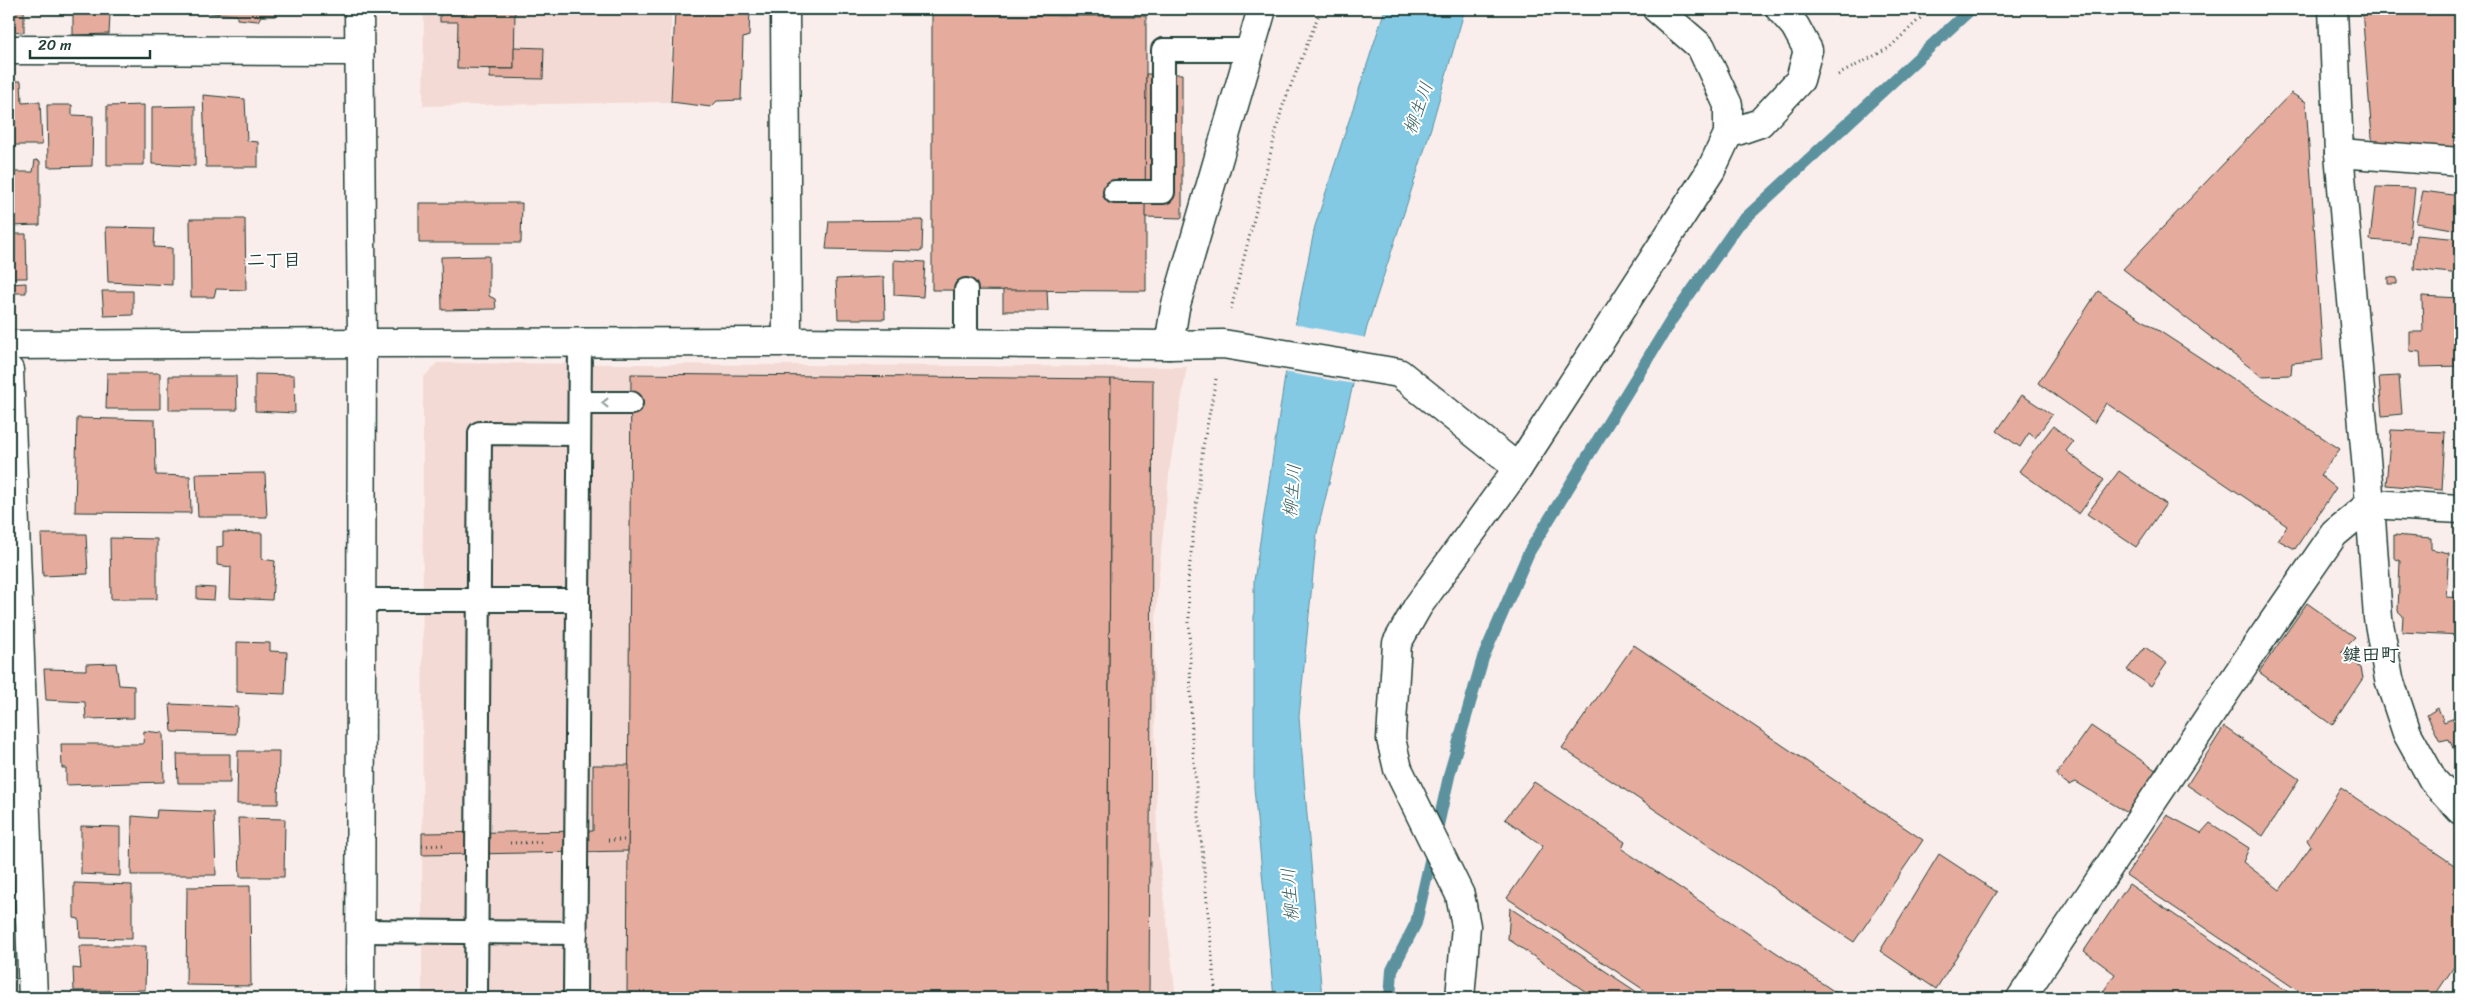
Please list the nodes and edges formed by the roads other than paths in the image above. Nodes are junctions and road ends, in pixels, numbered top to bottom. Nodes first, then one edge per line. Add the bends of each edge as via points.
1 (359, 9) edge
2 (785, 9) edge
3 (1262, 9) edge
4 (1657, 9) edge
5 (1780, 9) edge
6 (2333, 9) edge
7 (9, 50) edge
8 (1250, 50) junction
9 (358, 51) junction
10 (1728, 134) junction
11 (2339, 153) junction
12 (2460, 162) edge
13 (1116, 192) dead end
14 (966, 290) dead end
15 (580, 342) junction
16 (787, 342) junction
17 (362, 343) junction
18 (966, 343) junction
19 (9, 345) edge
20 (1169, 345) junction
21 (9, 370) edge
22 (580, 403) junction
23 (631, 404) dead end
24 (579, 434) junction
25 (1518, 468) junction
26 (10, 492) edge
27 (2370, 504) junction
28 (2460, 509) edge
29 (361, 600) junction
30 (479, 600) junction
31 (578, 600) junction
32 (2460, 810) edge
33 (360, 931) junction
34 (477, 932) junction
35 (576, 934) junction
36 (33, 998) edge
37 (360, 998) edge
38 (476, 998) edge
39 (576, 998) edge
40 (1460, 998) edge
41 (2021, 998) edge

1 - 9 street
2 - 16 street
3 - 8 street
4 - 10 street via 1702,47 1728,105
5 - 10 street via 1795,26 1808,50 1800,80 1760,123
6 - 11 street
7 - 9 street
8 - 13 lane via 1154,50 1163,73 1163,192
8 - 20 street via 1175,308
9 - 17 street
10 - 25 street via 1711,170
11 - 12 street
11 - 27 street
14 - 18 lane
15 - 16 street
15 - 17 street
15 - 22 lane
16 - 18 street
17 - 19 street
17 - 29 street
18 - 20 street
20 - 25 street via 1228,345 1399,373
21 - 26 street
23 -> 22 lane
22 - 24 lane
24 - 30 lane via 480,433
24 - 31 lane
25 - 40 street via 1418,606 1397,643 1391,739 1398,769 1460,895 1466,926
26 - 36 street
27 - 28 street
27 - 32 street via 2378,618 2390,679 2407,733 2433,780
27 - 41 street via 2334,534
29 - 30 lane
29 - 33 street
30 - 31 lane
30 - 34 lane
31 - 35 lane
33 - 34 lane
33 - 37 street
34 - 35 lane
34 - 38 lane
35 - 39 lane

